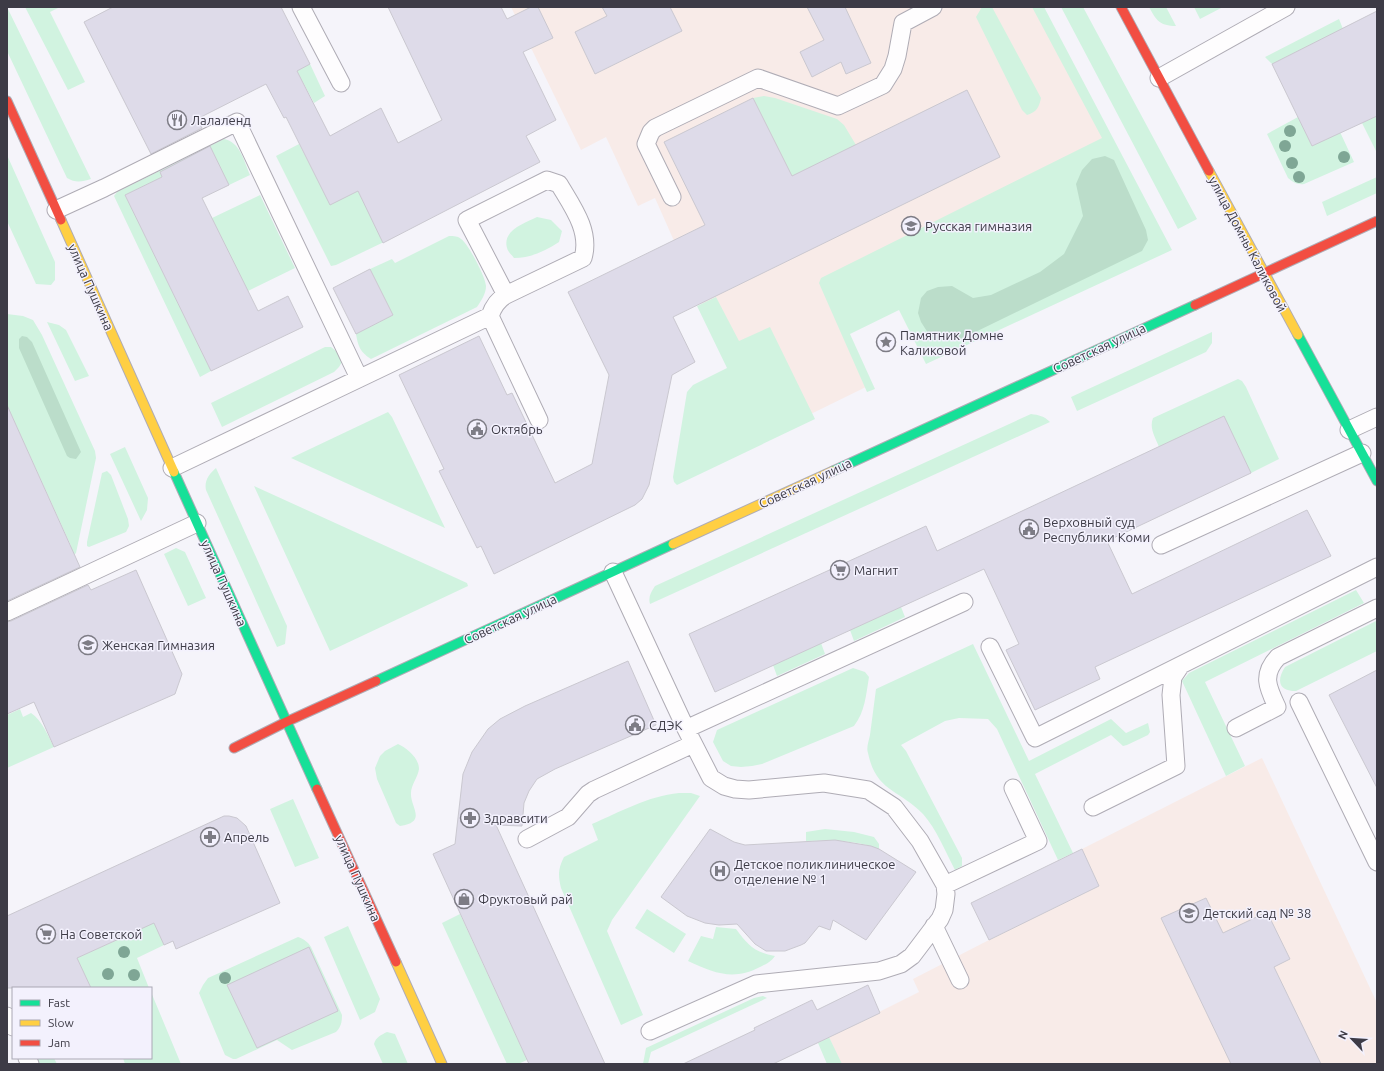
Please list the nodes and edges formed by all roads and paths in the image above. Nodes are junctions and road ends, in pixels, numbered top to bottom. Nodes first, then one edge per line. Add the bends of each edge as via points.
1 (301, 7) edge
2 (934, 7) edge
3 (1121, 7) edge
4 (1286, 7) edge
5 (1159, 78) junction
6 (340, 83) dead end
7 (7, 101) edge
8 (672, 197) dead end
9 (56, 210) junction
10 (1377, 221) edge
11 (1264, 272) junction
12 (506, 295) junction
13 (490, 316) junction
14 (358, 378) junction
15 (1377, 417) edge
16 (539, 420) dead end
17 (1349, 430) junction
18 (1362, 453) junction
19 (172, 468) junction
20 (1377, 481) edge
21 (197, 523) junction
22 (1162, 545) dead end
23 (1377, 567) edge
24 (613, 572) junction
25 (964, 602) dead end
26 (1377, 608) edge
27 (7, 612) edge
28 (990, 648) dead end
29 (1181, 665) junction
30 (1299, 702) dead end
31 (286, 722) junction
32 (1236, 728) dead end
33 (686, 729) junction
34 (693, 744) junction
35 (234, 748) dead end
36 (1013, 788) dead end
37 (1093, 807) dead end
38 (526, 839) dead end
39 (1377, 862) edge
40 (945, 885) junction
41 (934, 926) junction
42 (960, 980) dead end
43 (7, 1016) edge
44 (12, 1025) edge
45 (650, 1031) dead end
46 (442, 1064) edge

1 - 6 lane
2 - 8 lane via 903,23 898,56 883,85 838,106 758,78 655,128 646,144
3 - 5 street, улица Домны Каликовой
4 - 5 lane
5 - 11 street, улица Домны Каликовой
7 - 9 street, улица Пушкина
9 - 14 lane via 237,122
9 - 19 street, улица Пушкина
10 - 11 street, Советская улица
11 - 17 street, улица Домны Каликовой
11 - 24 street, Советская улица
12 - 12 lane via 583,258 586,248 579,219 559,184 553,181 547,180 467,220
12 - 13 lane via 500,298
13 - 14 lane
13 - 16 lane
14 - 19 lane
15 - 17 lane
17 - 18 street, улица Домны Каликовой
18 - 20 street, улица Домны Каликовой
18 - 22 lane
19 - 21 street, улица Пушкина
21 - 27 lane
21 - 31 street, улица Пушкина
23 - 29 lane
24 - 31 street, Советская улица
24 - 33 lane
25 - 33 lane
26 - 32 lane via 1278,657 1271,665 1267,682 1277,707
28 - 29 lane via 1035,738
29 - 37 lane via 1173,677 1171,695 1176,766
30 - 39 lane
31 - 35 street, Советская улица
31 - 46 street, улица Пушкина
33 - 34 lane
34 - 38 lane via 594,790 568,817
34 - 40 lane via 711,778 735,789 750,790 824,783 868,790 894,807 920,841
36 - 40 lane via 1038,841
40 - 41 lane via 944,910
41 - 42 lane
41 - 45 lane via 912,956 893,967 879,971 756,984
43 - 44 lane

